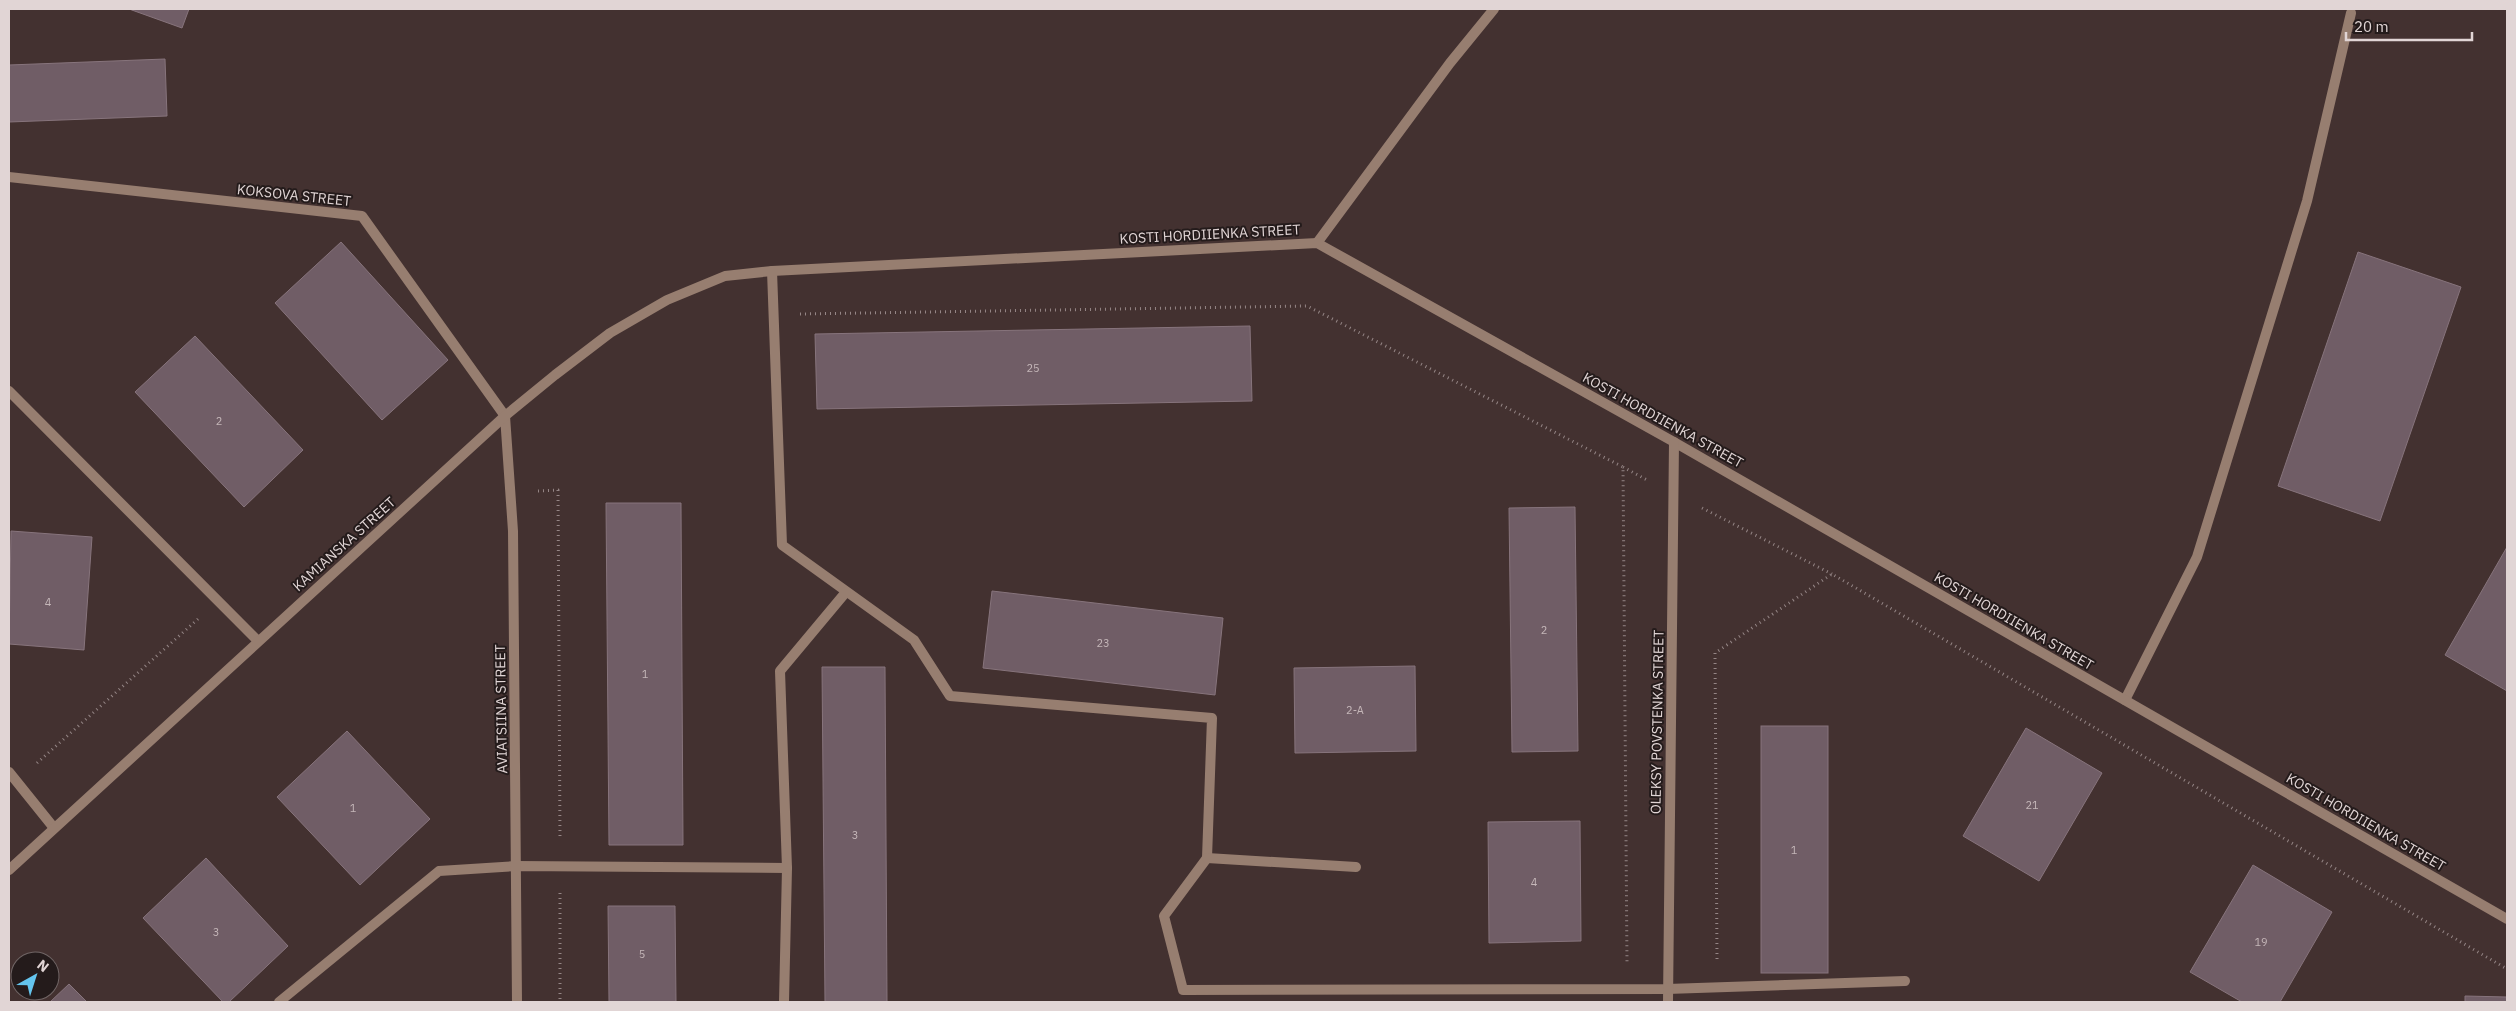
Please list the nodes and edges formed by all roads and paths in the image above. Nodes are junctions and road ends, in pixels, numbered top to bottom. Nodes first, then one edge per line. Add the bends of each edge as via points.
1 (1494, 9) edge
2 (2352, 13) dead end
3 (9, 177) edge
4 (1317, 243) junction
5 (772, 271) junction
6 (725, 276) joint
7 (773, 314) junction
8 (9, 391) edge
9 (505, 416) junction
10 (1674, 442) junction
11 (1623, 468) junction
12 (510, 492) junction
13 (1674, 494) junction
14 (1832, 574) junction
15 (846, 592) junction
16 (218, 601) junction
17 (258, 641) junction
18 (2124, 700) junction
19 (9, 772) edge
20 (16, 782) junction
21 (54, 828) junction
22 (1207, 858) junction
23 (516, 866) junction
24 (560, 866) junction
25 (1356, 867) dead end
26 (787, 868) junction
27 (9, 870) edge
28 (2507, 919) edge
29 (2507, 970) edge
30 (1905, 981) dead end
31 (1717, 987) junction
32 (1627, 988) junction
33 (1667, 988) junction
34 (279, 1002) edge
35 (517, 1002) edge
36 (560, 1002) edge
37 (784, 1002) edge
38 (1668, 1002) edge

1 - 4 street via 1444,70
2 - 18 street via 2307,201 2197,557
3 - 9 street, KOKSOVA STREET via 362,216
4 - 5 street, KOSTI HORDIIENKA STREET
4 - 10 street, KOSTI HORDIIENKA STREET
5 - 6 street, KOSTI HORDIIENKA STREET
5 - 7 street
6 - 9 street, KAMIANSKA STREET via 667,300 610,333
7 - 11 path via 1307,306
7 - 15 street via 782,545
8 - 16 street
9 - 12 street, AVIATSIINA STREET
9 - 17 street, KAMIANSKA STREET
10 - 13 street, OLEKSY POVSTENKA STREET
10 - 18 street, KOSTI HORDIIENKA STREET
11 - 13 path
11 - 32 path
12 - 23 street, AVIATSIINA STREET
12 - 24 path via 558,490
13 - 14 path
13 - 33 street, OLEKSY POVSTENKA STREET
14 - 29 path
14 - 31 path via 1716,653
15 - 22 street via 914,640 950,696 1212,718
15 - 26 street via 780,671
16 - 17 street
16 - 20 path
17 - 21 street, KAMIANSKA STREET
18 - 28 street, KOSTI HORDIIENKA STREET
19 - 20 street
20 - 21 street
21 - 27 street, KAMIANSKA STREET
22 - 25 street
22 - 32 street via 1164,916 1183,990
23 - 24 street
23 - 34 street via 439,871
23 - 35 street, AVIATSIINA STREET
24 - 26 street
24 - 36 path
26 - 37 street
30 - 31 street
31 - 33 street
32 - 33 street
33 - 38 street, OLEKSY POVSTENKA STREET

